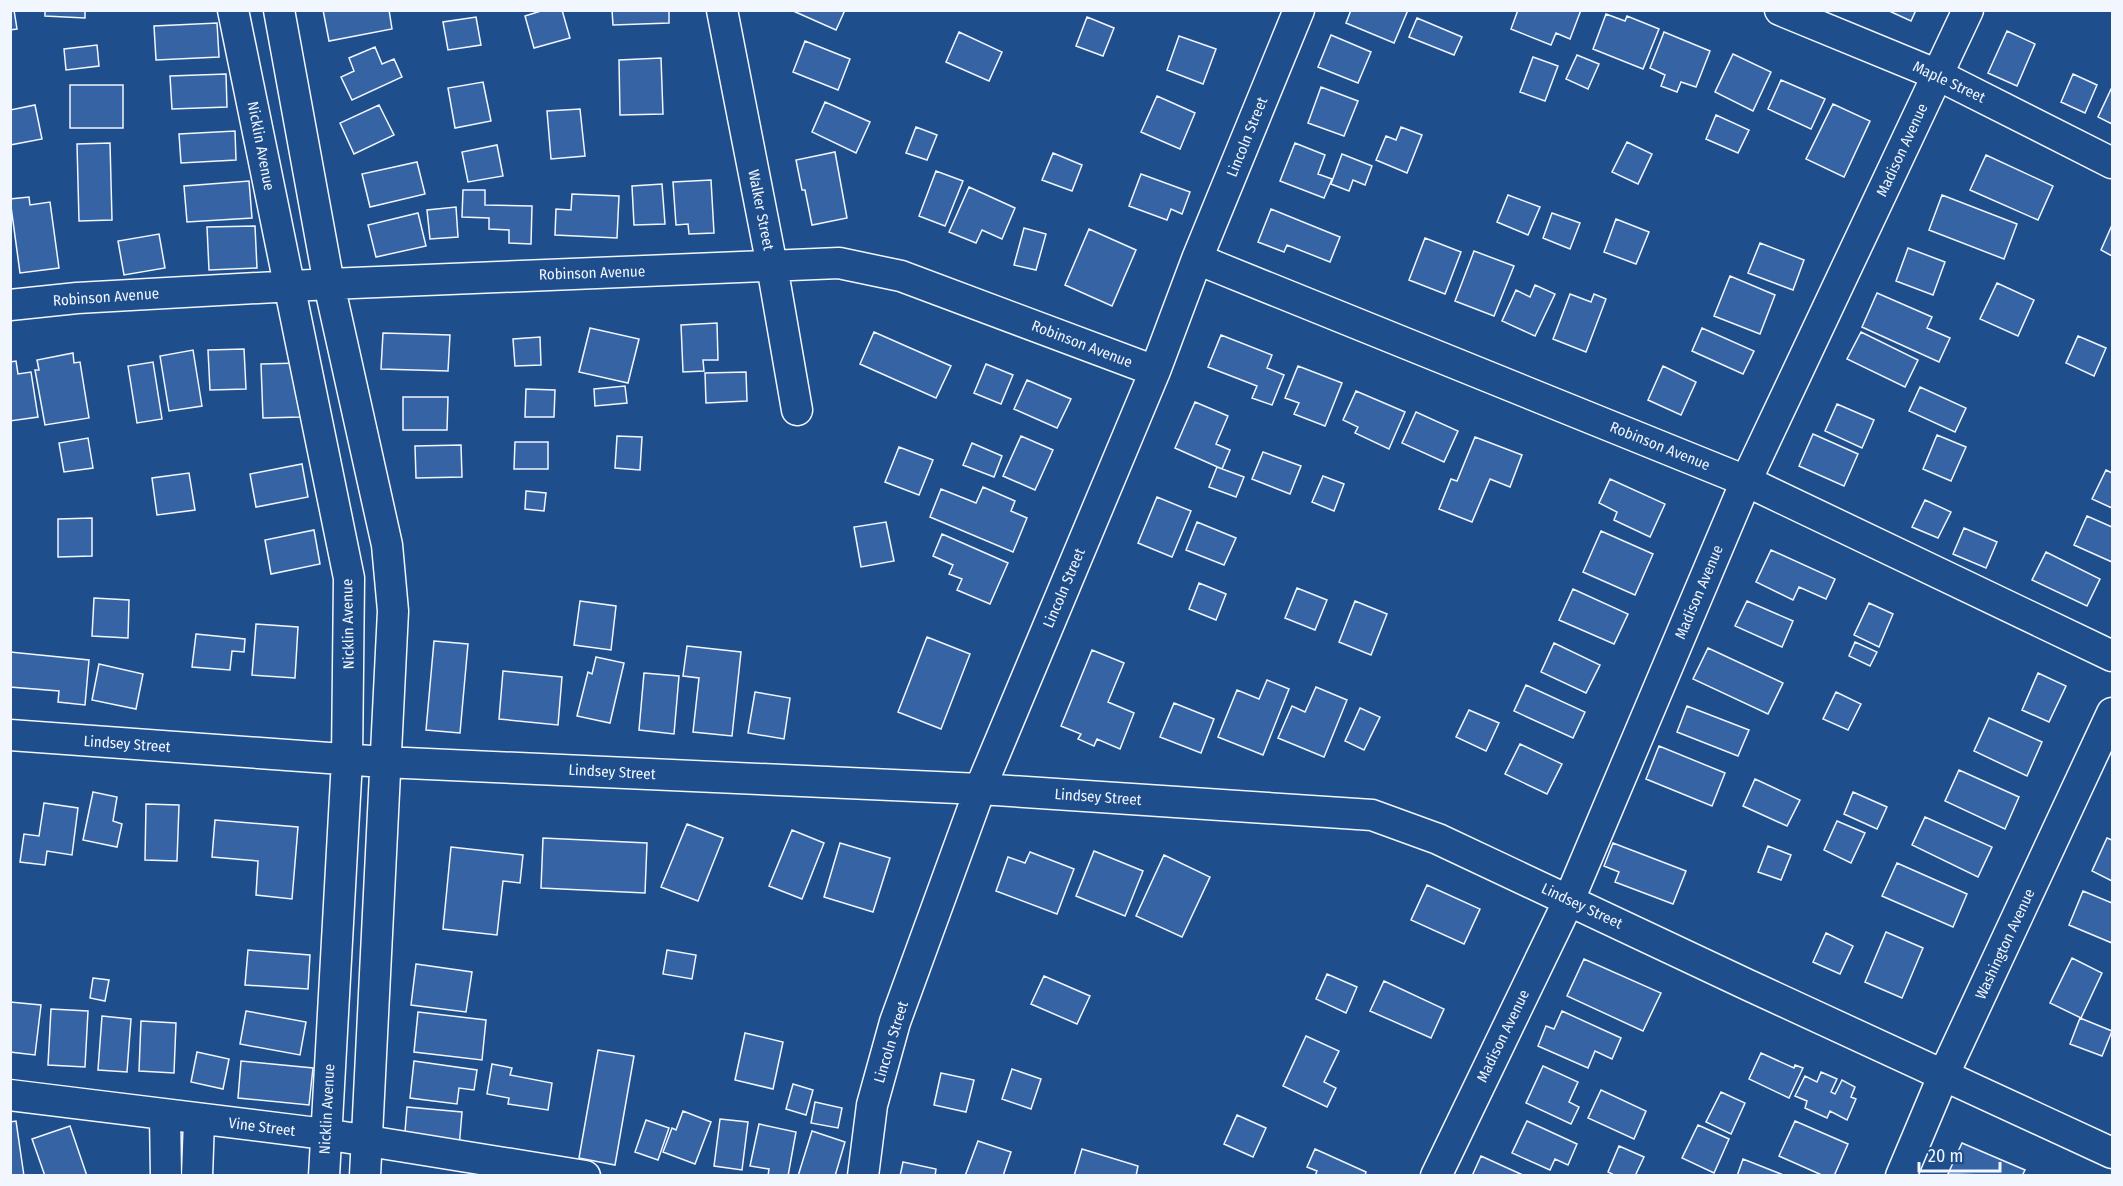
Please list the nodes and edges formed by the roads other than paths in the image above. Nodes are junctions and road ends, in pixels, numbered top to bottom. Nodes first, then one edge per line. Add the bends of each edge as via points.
1 (233, 10) edge
2 (279, 10) edge
3 (722, 10) edge
4 (1299, 10) edge
5 (1780, 10) edge
6 (1968, 10) edge
7 (1938, 75) junction
8 (2112, 163) edge
9 (1197, 259) junction
10 (772, 266) junction
11 (329, 284) junction
12 (289, 286) junction
13 (10, 305) edge
14 (1155, 371) junction
15 (797, 410) dead end
16 (1746, 481) junction
17 (2112, 656) edge
18 (2112, 713) edge
19 (10, 735) edge
20 (347, 759) junction
21 (384, 762) junction
22 (980, 789) junction
23 (1569, 900) junction
24 (1944, 1074) junction
25 (10, 1095) edge
26 (165, 1115) junction
27 (200, 1120) junction
28 (326, 1134) junction
29 (366, 1141) junction
30 (2112, 1153) edge
31 (166, 1176) edge
32 (197, 1176) edge
33 (324, 1176) edge
34 (365, 1176) edge
35 (585, 1176) edge
36 (863, 1176) edge
37 (1436, 1176) edge
38 (1901, 1176) edge

1 - 12 street, Nicklin Avenue
2 - 11 street
3 - 10 street, Walker Street
4 - 9 street, Lincoln Street
5 - 7 street, Maple Street
6 - 7 street, Madison Avenue
7 - 8 street, Maple Street
7 - 16 street, Madison Avenue
9 - 14 street, Lincoln Street
9 - 16 street, Robinson Avenue
10 - 11 street, Robinson Avenue
10 - 14 street, Robinson Avenue via 838,263 901,276
10 - 15 street, Walker Street
11 - 12 street, Robinson Avenue
11 - 21 street via 387,545 393,612
12 - 13 street, Robinson Avenue
12 - 20 street, Nicklin Avenue via 349,578
14 - 22 street, Lincoln Street
16 - 17 street, Robinson Avenue
16 - 23 street, Madison Avenue
18 - 24 street, Washington Avenue
19 - 20 street, Lindsey Street
20 - 21 street, Lindsey Street
20 - 28 street, Nicklin Avenue
21 - 22 street, Lindsey Street
21 - 29 street
22 - 23 street, Lindsey Street via 1372,815 1438,839
22 - 36 street, Lincoln Street via 895,1022 872,1105
23 - 24 street, Lindsey Street
23 - 37 street, Madison Avenue
24 - 30 street, Lindsey Street
24 - 38 street, Washington Avenue
25 - 26 street, Vine Street
26 - 27 street, Vine Street
26 - 31 street
27 - 28 street, Vine Street
27 - 32 street
28 - 29 street, Vine Street
28 - 33 street, Nicklin Avenue
29 - 34 street
29 - 35 street, Vine Street

